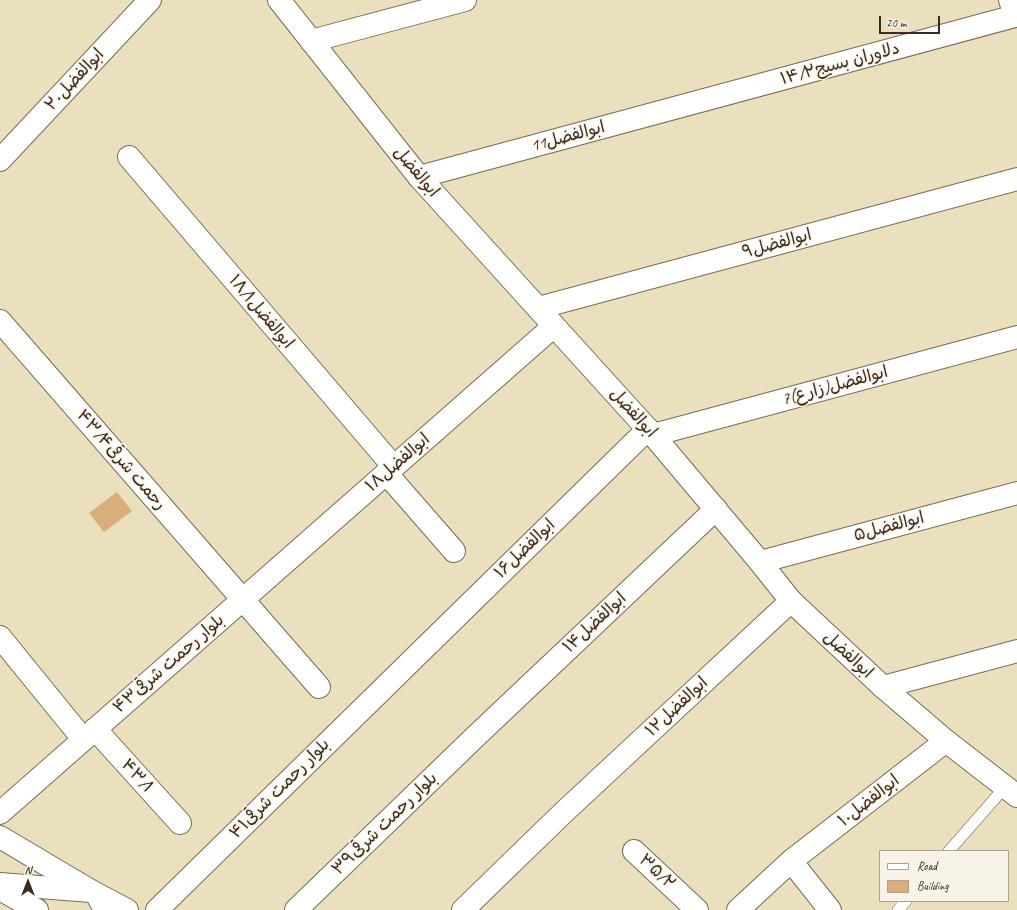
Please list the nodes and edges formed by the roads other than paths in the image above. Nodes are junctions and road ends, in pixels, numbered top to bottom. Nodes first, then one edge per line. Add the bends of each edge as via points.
1 (150, 0) edge
2 (278, 0) edge
3 (465, 0) edge
4 (1010, 0) edge
5 (311, 41) junction
6 (717, 97) joint
7 (129, 157) dead end
8 (0, 160) edge
9 (419, 177) junction
10 (1017, 179) edge
11 (538, 308) junction
12 (0, 321) edge
13 (554, 326) junction
14 (1017, 337) edge
15 (651, 432) junction
16 (390, 470) junction
17 (1017, 493) edge
18 (716, 509) junction
19 (454, 551) dead end
20 (760, 562) junction
21 (243, 599) junction
22 (791, 601) junction
23 (0, 637) edge
24 (1017, 651) edge
25 (403, 668) joint
26 (319, 687) dead end
27 (883, 687) junction
28 (89, 734) junction
29 (475, 737) joint
30 (946, 741) junction
31 (1011, 791) edge
32 (0, 813) edge
33 (180, 823) dead end
34 (0, 837) edge
35 (950, 850) edge
36 (634, 851) dead end
37 (791, 861) junction
38 (0, 884) edge
39 (0, 889) edge
40 (98, 899) edge
41 (905, 902) edge
42 (37, 910) edge
43 (127, 910) edge
44 (157, 910) edge
45 (296, 910) edge
46 (463, 910) edge
47 (697, 910) edge
48 (738, 910) edge
49 (830, 910) edge
50 (898, 910) edge

1 - 8 main road, ابوالفضل۲۰
2 - 5 main road, ابوالفضل
3 - 5 main road
4 - 6 main road, ۱۴/۲دلاوران بسیج via 1015,16
5 - 9 main road, ابوالفضل
6 - 9 main road, 11ابوالفضل
7 - 16 main road, ابوالفضل۱۸/۱
9 - 11 main road, ابوالفضل
10 - 11 main road, ابوالفضل۹
11 - 13 main road, ابوالفضل
12 - 21 main road, ۴۳/۴رحمت شرقی
13 - 15 main road, ابوالفضل
13 - 16 main road, ابوالفضل۱۸
14 - 15 main road, 7ابوالفضل(زارع)
15 - 18 main road, ابوالفضل
15 - 25 main road, ابوالفضل۱۶
16 - 19 main road, ابوالفضل۱۸/۱
16 - 21 main road, ابوالفضل۱۸
17 - 20 main road, ابوالفضل۵
18 - 20 main road, ابوالفضل
18 - 29 main road, ابوالفضل۱۴
20 - 22 main road, ابوالفضل
21 - 26 main road, ۴۳/۴رحمت شرقی
21 - 28 main road, بلوار رحمت شرقی۴۳
22 - 27 main road, ابوالفضل
22 - 46 main road, ابوالفضل۱۲ via 564,812
23 - 28 main road, ۴۳/۱
24 - 27 main road
25 - 44 main road, بلوار رحمت شرقی۴۱
27 - 30 main road, ابوالفضل
28 - 32 main road, بلوار رحمت شرقی۴۳
28 - 33 main road, ۴۳/۱
29 - 45 main road, بلوار رحمت شرقی۳۹
30 - 31 main road, ابوالفضل
30 - 37 main road, ابوالفضل۱۰
31 - 35 lane
34 - 40 main road
36 - 47 main road, ۳۵/۲
37 - 48 main road, ابوالفضل۱۰
37 - 49 main road
38 - 40 main road
39 - 42 main road
40 - 43 main road
41 - 50 lane

